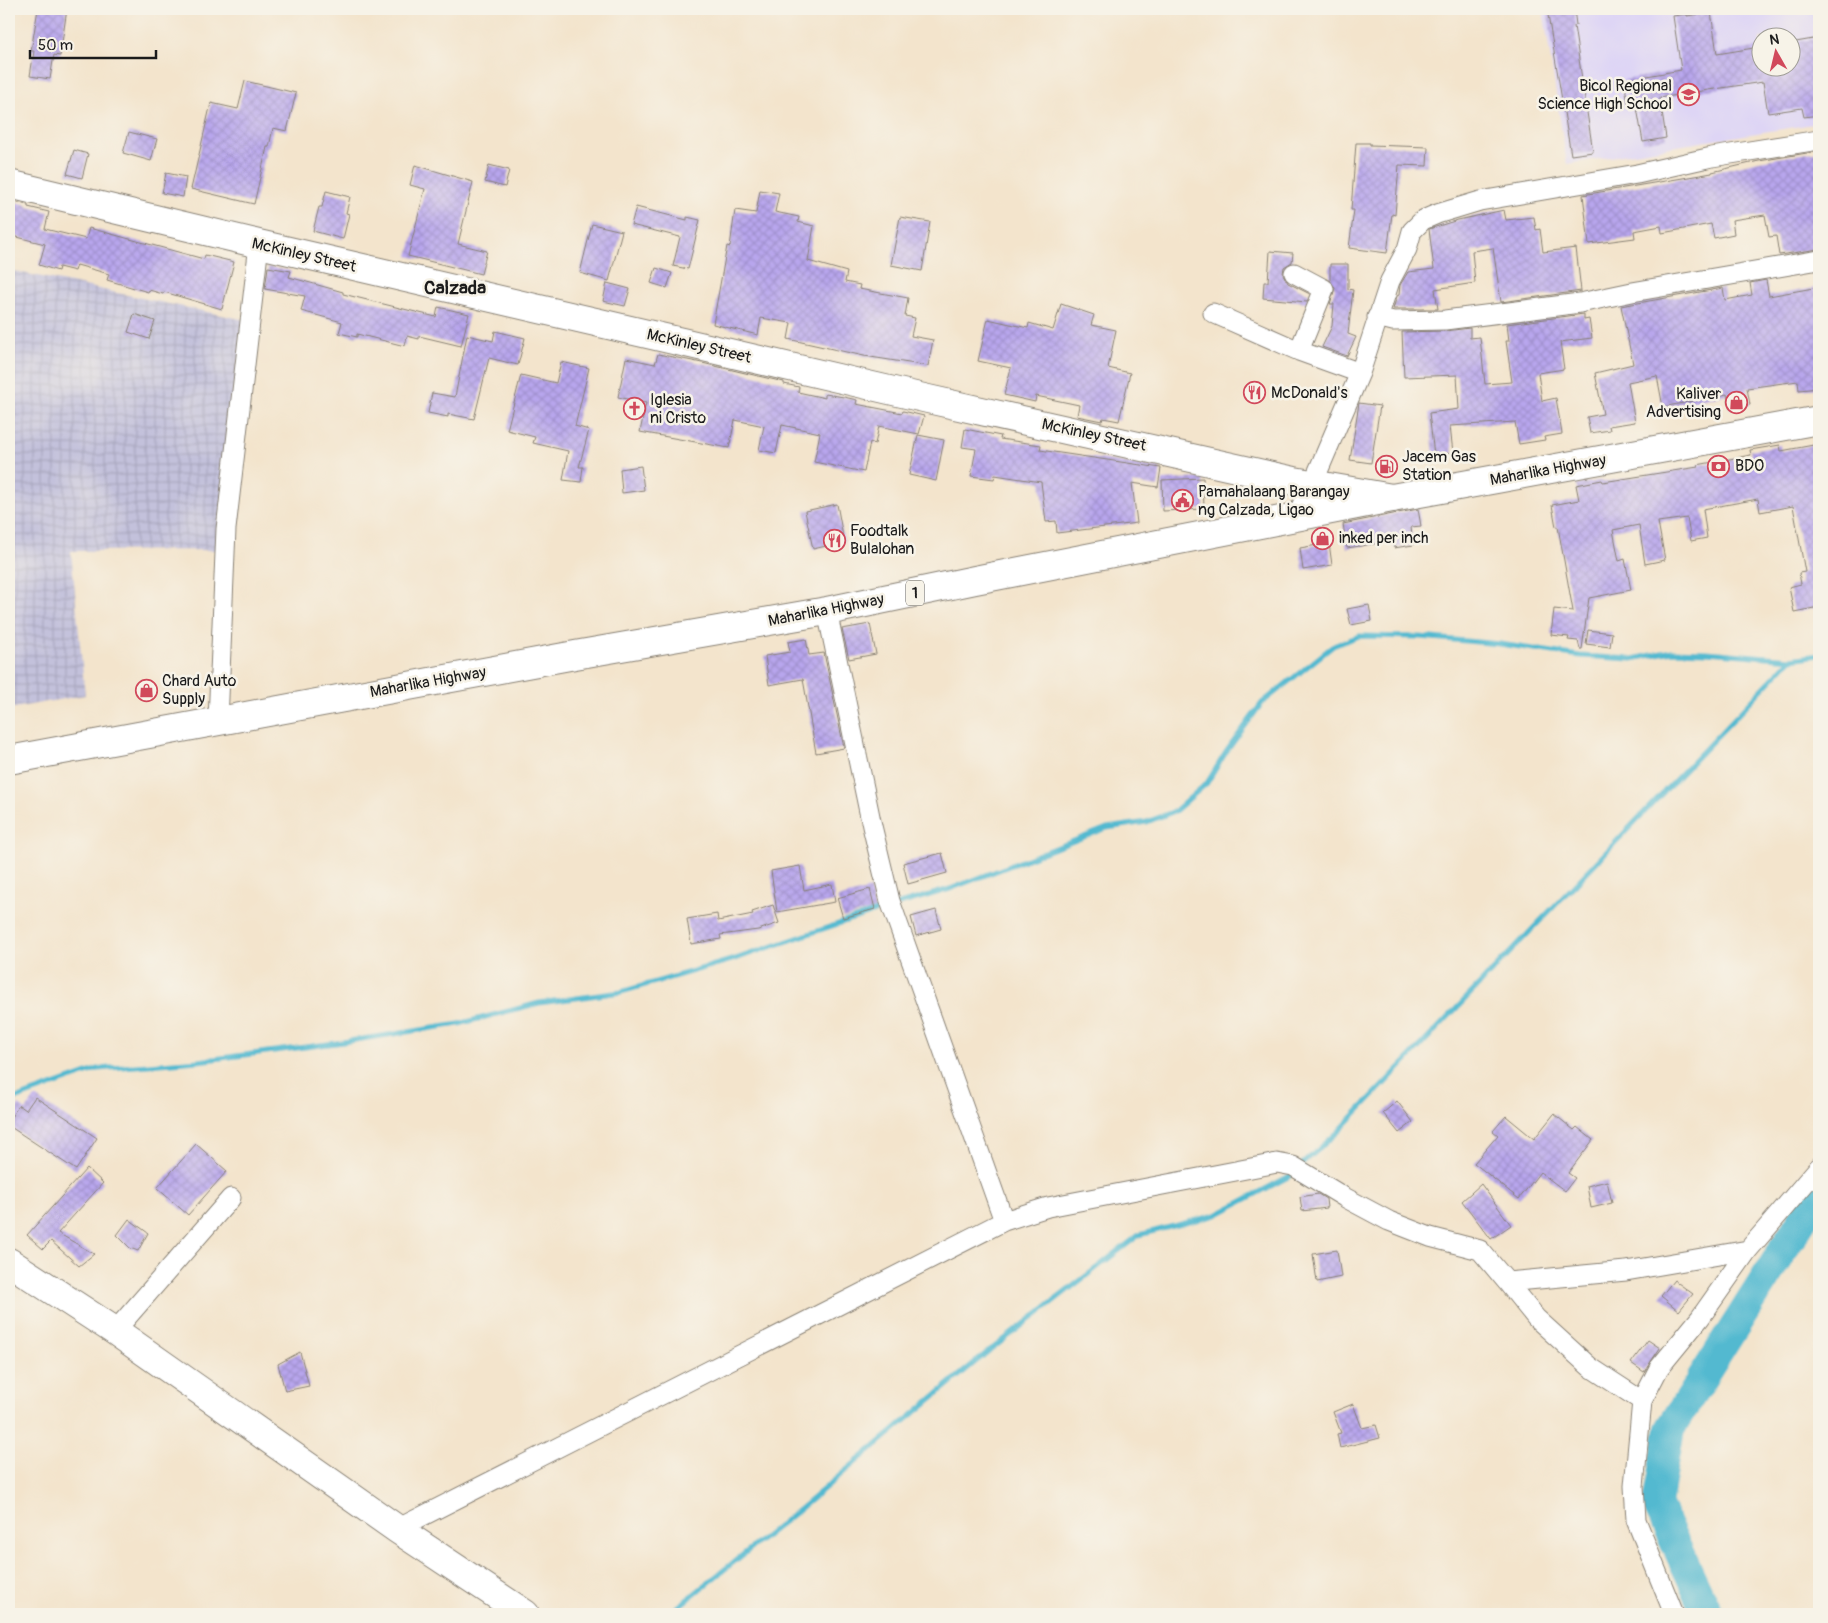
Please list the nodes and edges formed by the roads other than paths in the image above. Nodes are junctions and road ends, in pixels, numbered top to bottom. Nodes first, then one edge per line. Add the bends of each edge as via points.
1 (1819, 140) edge
2 (9, 184) edge
3 (259, 244) junction
4 (1819, 260) edge
5 (1294, 273) dead end
6 (1213, 313) dead end
7 (1378, 317) junction
8 (1299, 351) junction
9 (1360, 373) junction
10 (1819, 420) edge
11 (1313, 483) junction
12 (1392, 498) junction
13 (1296, 517) junction
14 (827, 611) junction
15 (218, 721) junction
16 (9, 760) edge
17 (1819, 1167) edge
18 (231, 1198) dead end
19 (1004, 1221) junction
20 (1748, 1250) junction
21 (9, 1262) edge
22 (1507, 1282) junction
23 (114, 1331) junction
24 (1642, 1401) junction
25 (398, 1528) junction
26 (525, 1614) edge
27 (1674, 1614) edge

1 - 7 street via 1480,201 1437,214 1412,231
2 - 3 main road, McKinley Street
3 - 11 main road, McKinley Street via 928,399
3 - 15 street via 226,529
4 - 7 street via 1580,303 1445,320
5 - 8 street via 1324,289
6 - 8 street
7 - 9 street
8 - 9 street
9 - 11 street
10 - 12 main road, Maharlika Highway / 1
11 - 12 main road, McKinley Street
11 - 13 street
12 - 13 main road, Maharlika Highway / 1
13 - 14 main road, Maharlika Highway / 1
14 - 15 main road, Maharlika Highway / 1
14 - 19 street via 890,901
15 - 16 main road, Maharlika Highway / 1
17 - 20 street
18 - 23 street
19 - 22 street via 1048,1207 1277,1163 1293,1166 1389,1221 1430,1237 1480,1250
19 - 25 street
20 - 22 street via 1626,1271
20 - 24 street via 1700,1318 1659,1368
21 - 23 main road
22 - 24 street via 1536,1318 1590,1367
23 - 25 main road
24 - 27 street via 1634,1486 1636,1520
25 - 26 main road

